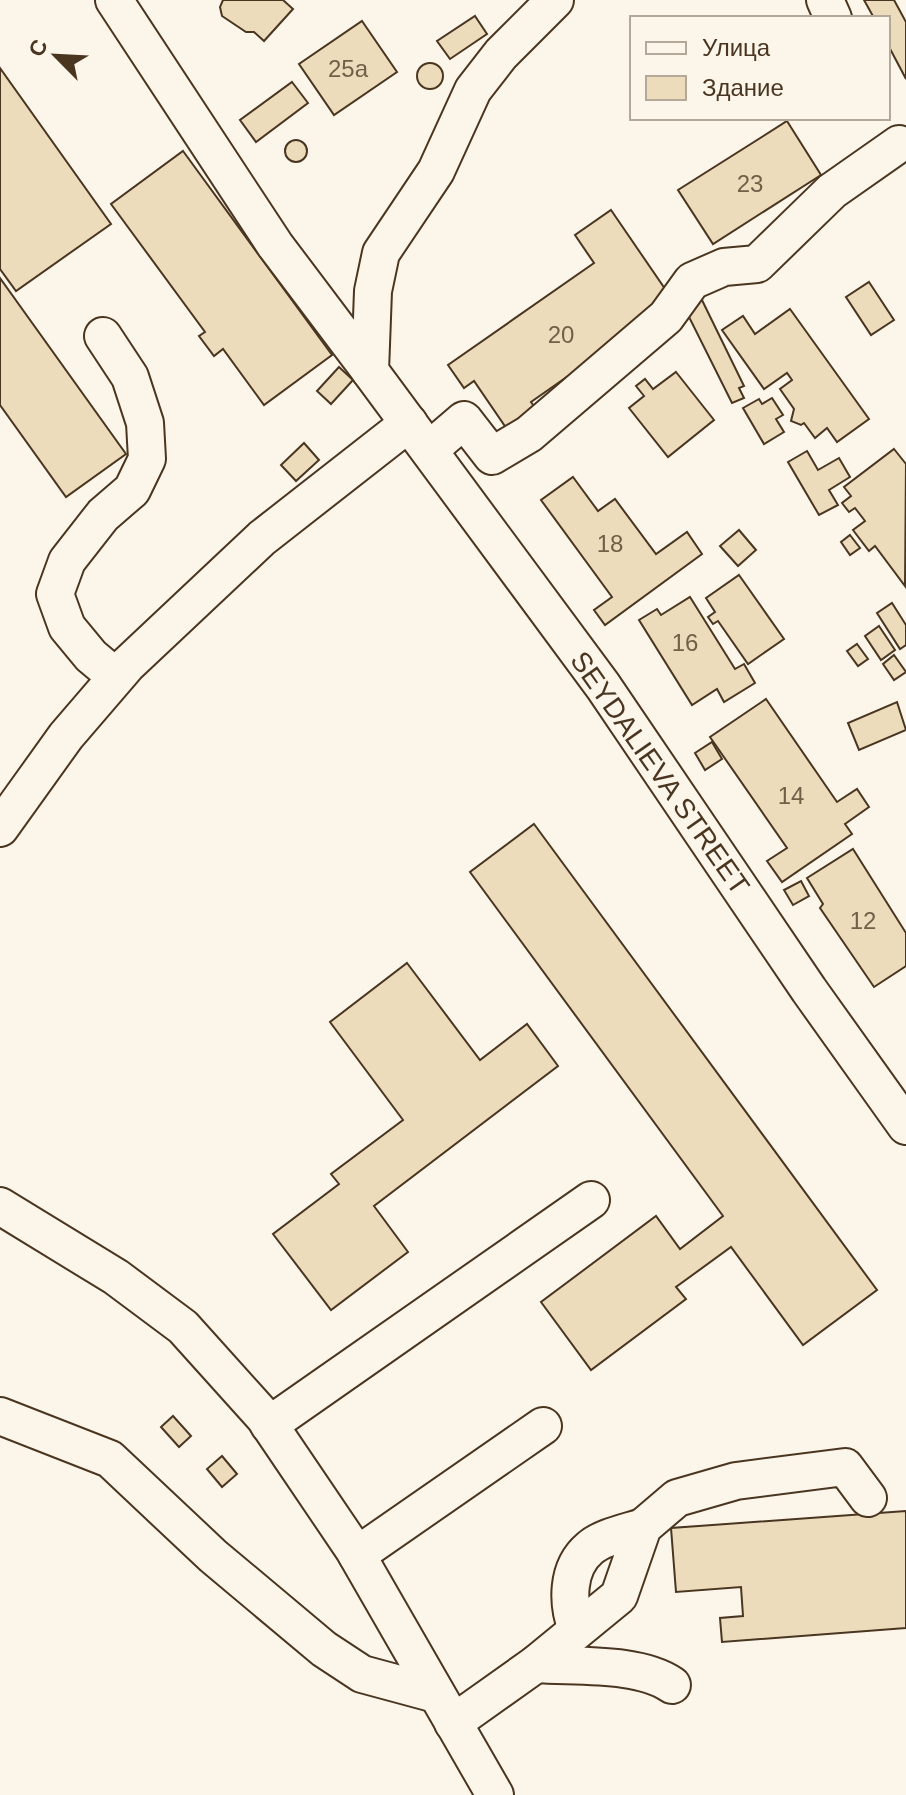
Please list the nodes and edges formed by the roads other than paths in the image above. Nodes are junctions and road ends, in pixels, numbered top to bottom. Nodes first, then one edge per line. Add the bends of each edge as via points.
1 (114, 0) edge
2 (555, 0) edge
3 (897, 139) edge
4 (103, 336) dead end
5 (370, 371) junction
6 (419, 437) junction
7 (116, 677) junction
8 (0, 828) edge
9 (906, 1126) edge
10 (591, 1200) dead end
11 (0, 1206) edge
12 (0, 1416) edge
13 (269, 1425) junction
14 (543, 1426) dead end
15 (868, 1498) dead end
16 (643, 1527) junction
17 (357, 1555) junction
18 (577, 1630) junction
19 (536, 1664) junction
20 (672, 1685) dead end
21 (444, 1708) junction
22 (495, 1795) edge

1 - 5 street, SEYDALIEVA STREET via 275,245
2 - 5 street via 473,90 436,171 381,253 373,291
3 - 6 street via 832,191 757,264 724,267 692,281 666,317 529,434 492,456 464,420
4 - 7 street via 130,377 145,423 147,459 132,490 103,515 67,561 55,594 67,627
5 - 6 street, SEYDALIEVA STREET
6 - 7 street via 262,538
6 - 9 street, SEYDALIEVA STREET via 603,686
7 - 8 street
10 - 13 street
11 - 13 street via 116,1277 183,1327
12 - 21 street via 110,1459 213,1556 324,1649 362,1674
13 - 17 street
14 - 17 street
15 - 16 street via 845,1467 736,1481 677,1498
16 - 18 street via 619,1596
16 - 18 street via 591,1546 575,1568 570,1587
17 - 21 street
18 - 19 street
19 - 20 street via 632,1670
19 - 21 street
21 - 22 street

